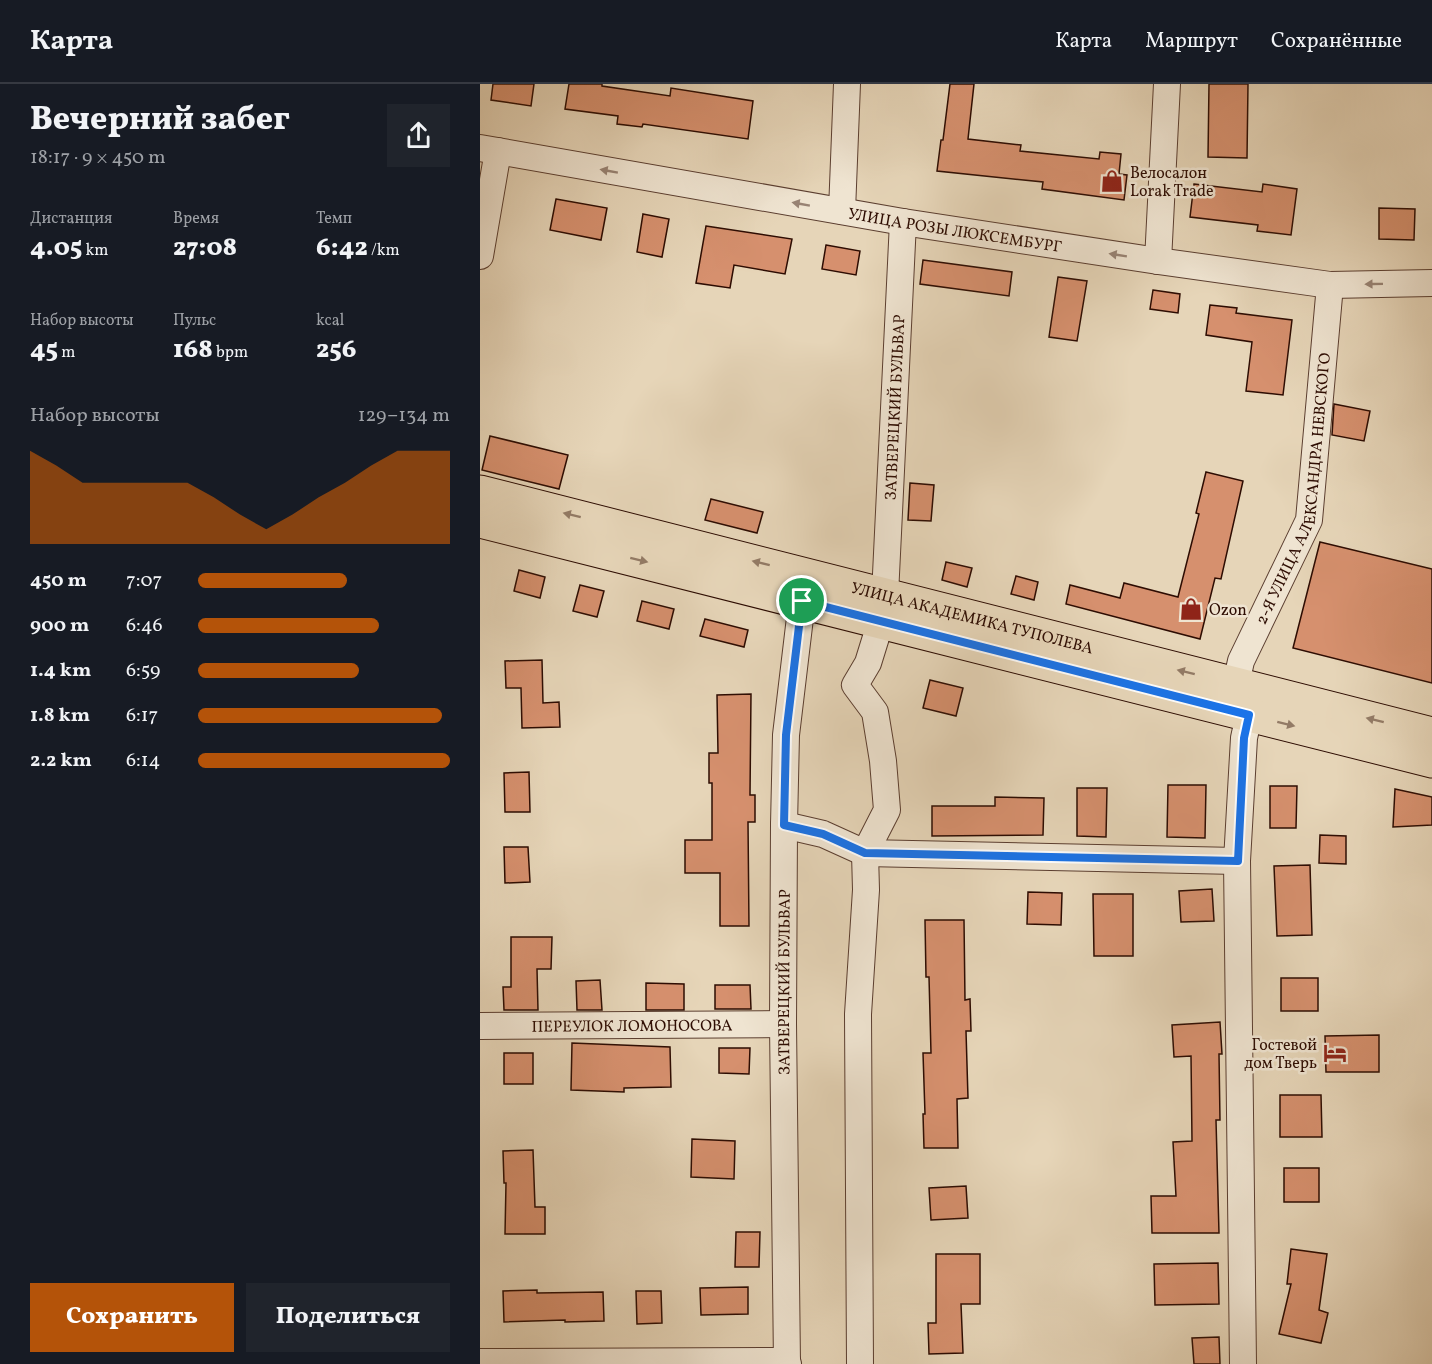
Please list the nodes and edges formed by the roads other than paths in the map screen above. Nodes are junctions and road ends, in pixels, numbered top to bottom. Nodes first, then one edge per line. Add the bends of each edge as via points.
1 (847, 84) edge
2 (1167, 84) edge
3 (489, 150) edge
4 (842, 212) junction
5 (903, 222) junction
6 (480, 256) edge
7 (1158, 261) junction
8 (1432, 283) edge
9 (1330, 285) junction
10 (480, 492) edge
11 (480, 521) edge
12 (838, 583) junction
13 (802, 601) junction
14 (883, 608) junction
15 (1236, 684) junction
16 (1249, 715) junction
17 (1432, 734) edge
18 (1432, 760) edge
19 (784, 825) junction
20 (865, 853) junction
21 (1238, 861) junction
22 (783, 1024) junction
23 (480, 1026) edge
24 (480, 1362) edge
25 (787, 1363) edge
26 (860, 1364) edge
27 (1243, 1364) edge

1 - 4 street
2 - 7 street
4 -> 3 street, УЛИЦА РОЗЫ ЛЮКСЕМБУРГ
3 - 6 street
4 - 5 street, УЛИЦА РОЗЫ ЛЮКСЕМБУРГ
7 -> 5 street, УЛИЦА РОЗЫ ЛЮКСЕМБУРГ
5 - 14 street, ЗАТВЕРЕЦКИЙ БУЛЬВАР
7 - 9 street, УЛИЦА РОЗЫ ЛЮКСЕМБУРГ
8 -> 9 street, УЛИЦА РОЗЫ ЛЮКСЕМБУРГ
9 - 15 street, 2-Я УЛИЦА АЛЕКСАНДРА НЕВСКОГО via 1309,520 1240,661
12 -> 10 main road, УЛИЦА АКАДЕМИКА ТУПОЛЕВА
11 -> 13 main road, УЛИЦА АКАДЕМИКА ТУПОЛЕВА
12 - 13 main road via 814,588
12 - 14 main road, УЛИЦА АКАДЕМИКА ТУПОЛЕВА
13 - 14 main road, УЛИЦА АКАДЕМИКА ТУПОЛЕВА
13 - 19 street, ЗАТВЕРЕЦКИЙ БУЛЬВАР via 786,735
15 -> 14 main road, УЛИЦА АКАДЕМИКА ТУПОЛЕВА
14 - 16 main road, УЛИЦА АКАДЕМИКА ТУПОЛЕВА
14 - 20 street, ЗАТВЕРЕЦКИЙ БУЛЬВАР via 877,640 855,685 875,712 887,810
17 -> 15 main road, УЛИЦА АКАДЕМИКА ТУПОЛЕВА
16 -> 18 main road, УЛИЦА АКАДЕМИКА ТУПОЛЕВА
16 - 21 street via 1244,738
19 - 20 street via 823,834
19 - 22 street, ЗАТВЕРЕЦКИЙ БУЛЬВАР
20 - 21 street
20 - 26 street via 858,1014
21 - 27 street
22 - 23 street, ПЕРЕУЛОК ЛОМОНОСОВА
22 - 25 street, ЗАТВЕРЕЦКИЙ БУЛЬВАР
24 - 25 street

